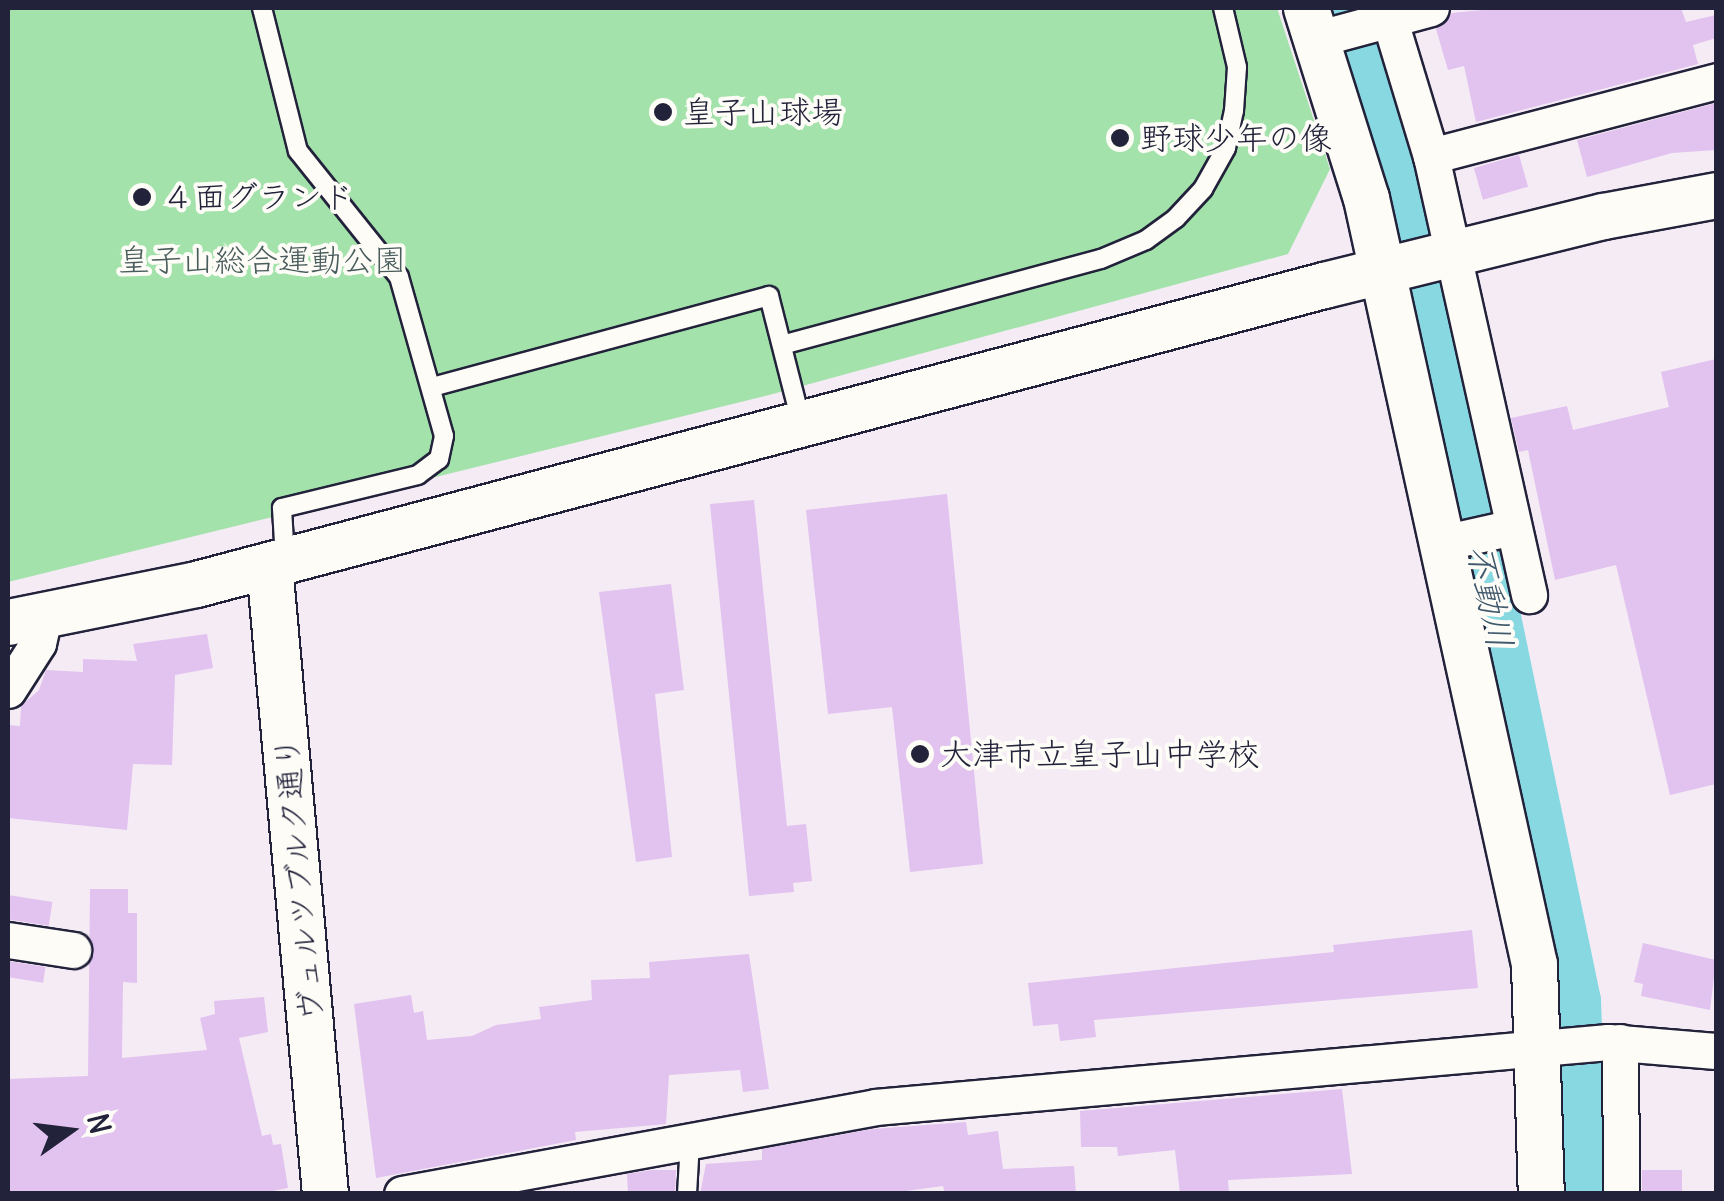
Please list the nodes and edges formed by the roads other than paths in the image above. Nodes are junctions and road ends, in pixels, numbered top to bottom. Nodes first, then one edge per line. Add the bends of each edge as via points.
1 (262, 8) edge
2 (1223, 8) edge
3 (1431, 8) edge
4 (1389, 15) edge
5 (1313, 29) edge
6 (1716, 81) edge
7 (1431, 156) junction
8 (1716, 195) edge
9 (1454, 253) junction
10 (1391, 269) junction
11 (782, 345) junction
12 (432, 387) junction
13 (802, 426) junction
14 (1513, 527) junction
15 (1442, 544) junction
16 (277, 562) junction
17 (1528, 595) dead end
18 (26, 620) edge
19 (8, 690) edge
20 (8, 940) edge
21 (73, 950) dead end
22 (1614, 1042) junction
23 (1547, 1047) junction
24 (1716, 1052) edge
25 (690, 1142) junction
26 (324, 1194) edge
27 (402, 1194) edge
28 (687, 1194) edge
29 (1541, 1194) edge
30 (1621, 1194) edge

1 - 12 lane via 298,152 314,179 366,228 392,264
2 - 11 lane via 1237,66 1230,130 1203,188 1176,218 1101,259
3 - 4 street
4 - 5 street
4 - 7 street
5 - 10 street
6 - 7 street
7 - 9 street
8 - 9 street
9 - 10 street
9 - 14 street
10 - 13 street
10 - 15 street
11 - 12 lane via 769,296
11 - 13 lane
12 - 16 lane via 444,436 439,460 418,475 282,508
13 - 16 street
14 - 15 street
14 - 17 street
15 - 23 street
16 - 18 street
16 - 26 street, ヴュルツブルク通り
18 - 19 street via 38,643
20 - 21 street
22 - 23 street
22 - 24 street
22 - 30 street
23 - 25 street via 874,1106 791,1117
23 - 29 street
25 - 27 street
25 - 28 lane

